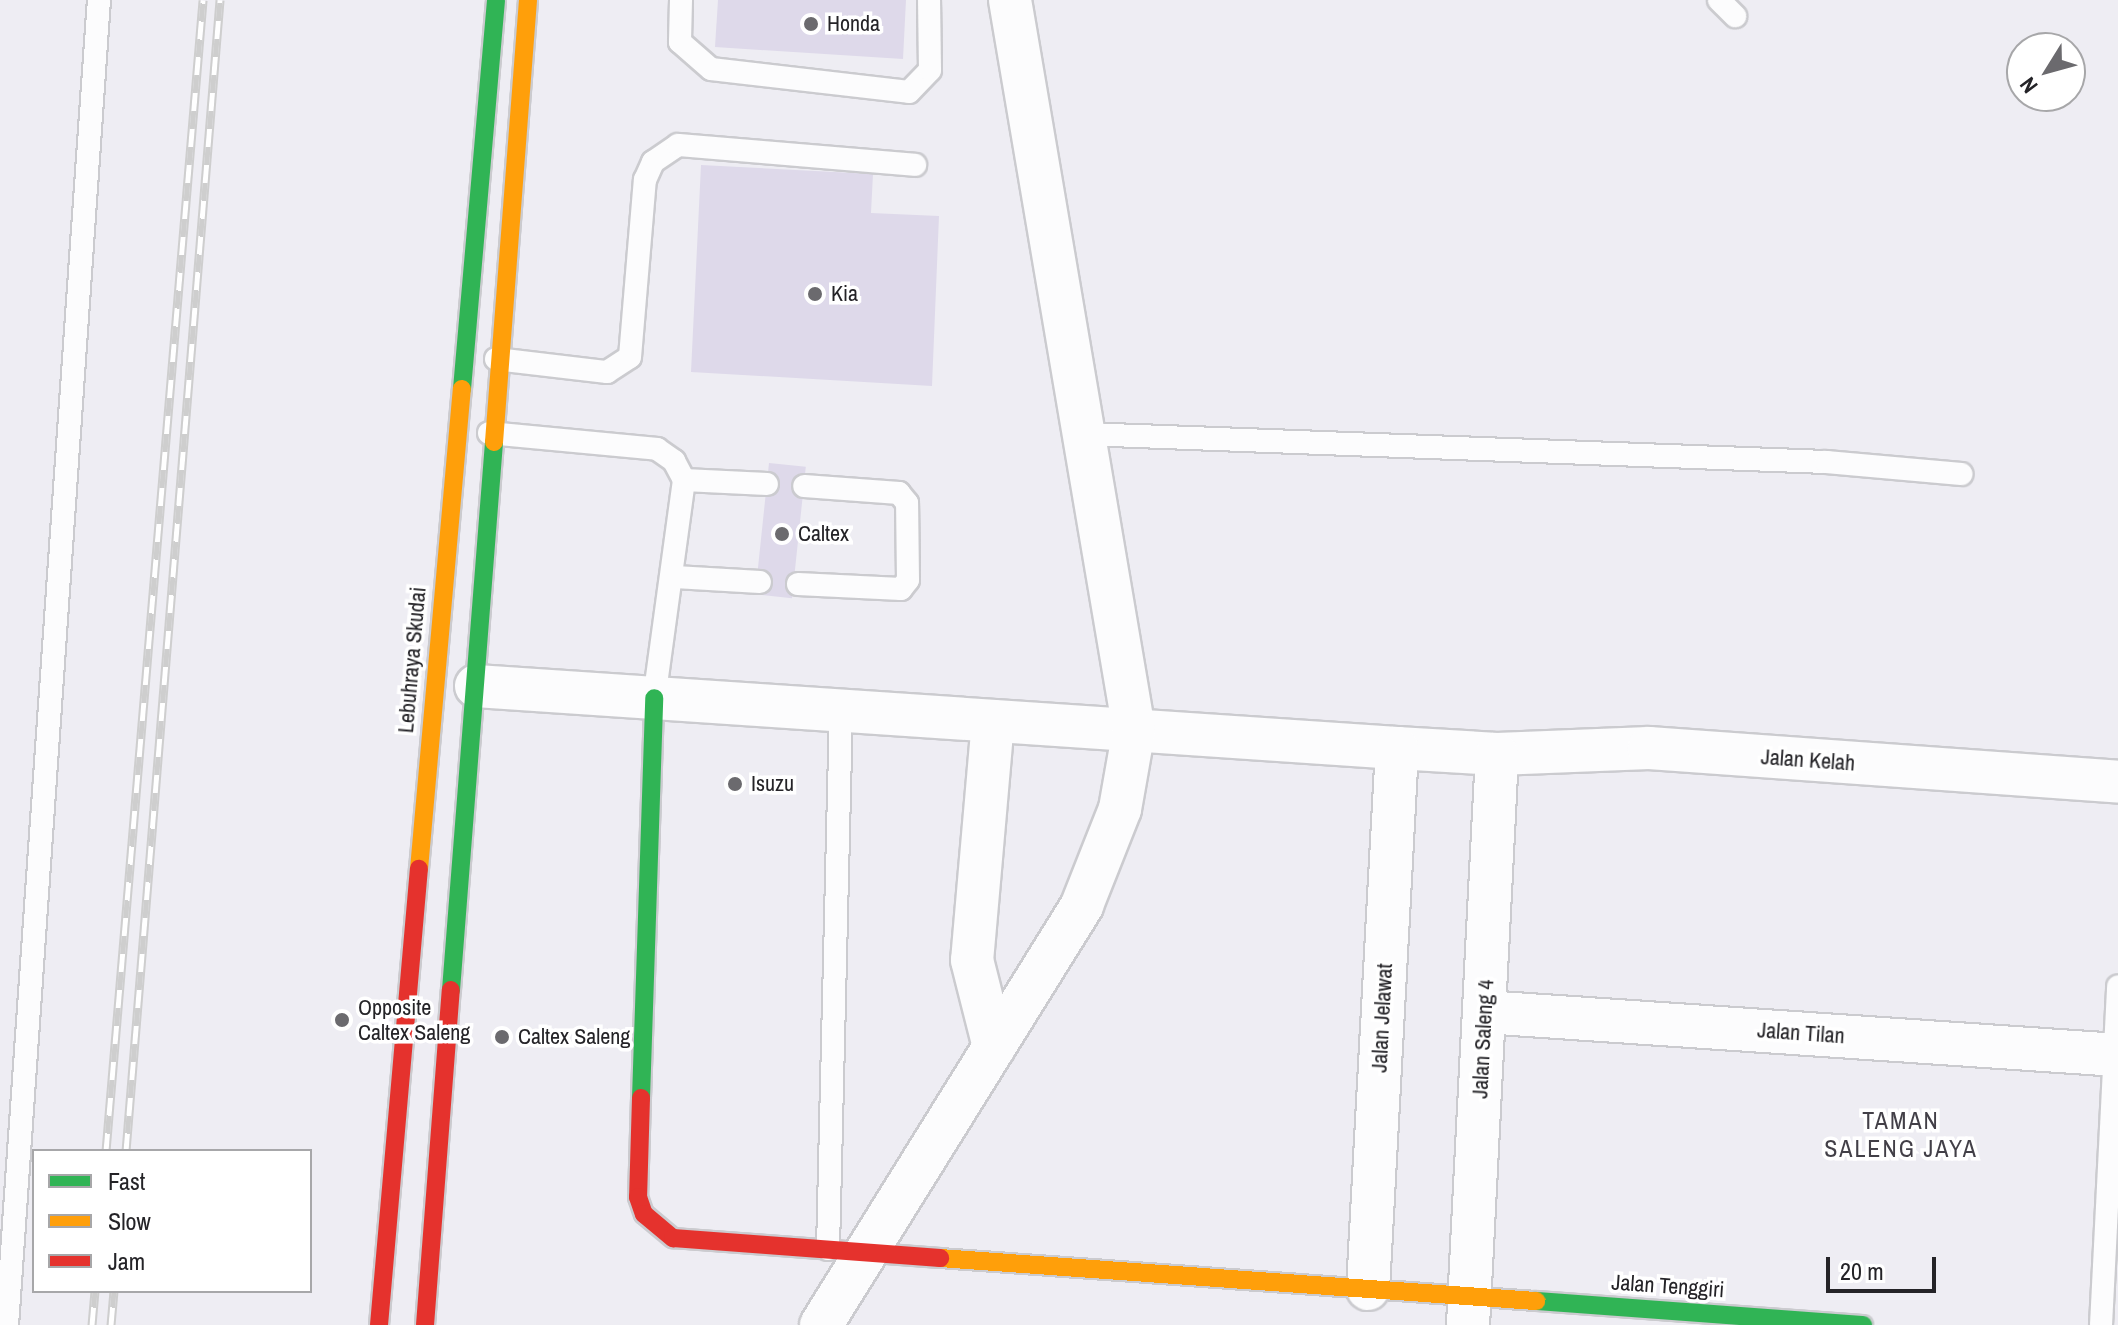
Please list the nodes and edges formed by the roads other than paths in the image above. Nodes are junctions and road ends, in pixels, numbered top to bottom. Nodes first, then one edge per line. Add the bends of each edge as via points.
1 (99, 0) edge
2 (496, 0) edge
3 (528, 0) edge
4 (681, 0) edge
5 (929, 0) edge
6 (1010, 0) edge
7 (915, 165) dead end
8 (496, 359) junction
9 (489, 433) junction
10 (1084, 434) junction
11 (1961, 474) dead end
12 (684, 480) junction
13 (767, 484) dead end
14 (804, 486) dead end
15 (675, 577) junction
16 (760, 582) dead end
17 (798, 584) dead end
18 (476, 686) junction
19 (654, 698) junction
20 (841, 711) junction
21 (993, 721) junction
22 (1134, 730) junction
23 (1397, 748) junction
24 (1497, 754) junction
25 (2118, 782) edge
26 (2118, 986) edge
27 (1484, 1012) junction
28 (994, 1047) junction
29 (2117, 1055) edge
30 (848, 1249) junction
31 (1368, 1289) junction
32 (1469, 1310) edge
33 (7, 1325) edge
34 (379, 1325) edge
35 (425, 1325) edge
36 (821, 1325) edge
37 (1863, 1325) edge
38 (2101, 1325) edge

1 - 33 lane
2 - 34 main road, Lebuhraya Skudai
3 - 8 main road
4 - 5 lane via 680,42 711,69 909,92 930,70
6 - 10 street
7 - 8 lane via 678,145 653,162 645,180 630,357 607,372
8 - 9 main road
9 - 12 lane via 657,449
9 - 18 main road
10 - 11 lane via 1826,462
10 - 22 street
12 - 13 lane
12 - 15 lane
14 - 17 lane via 899,493 907,503 908,580 901,589
15 - 16 lane
15 - 19 lane
18 - 19 street, Jalan Kelah
18 - 35 main road
19 - 20 street, Jalan Kelah
19 - 30 main road, Jalan Tenggiri via 638,1197 644,1214 673,1238
20 - 21 street, Jalan Kelah
20 - 30 lane
21 - 22 street, Jalan Kelah
21 - 28 street via 972,960
22 - 23 street, Jalan Kelah
22 - 28 street via 1120,809 1082,905
23 - 24 street, Jalan Kelah
23 - 31 street, Jalan Jelawat
24 - 25 street, Jalan Kelah via 1649,748
24 - 27 street, Jalan Saleng 4
26 - 29 lane
27 - 29 street, Jalan Tilan
27 - 32 street, Jalan Saleng 4
28 - 30 street
29 - 38 lane
30 - 31 main road, Jalan Tenggiri
30 - 36 street
31 - 32 main road, Jalan Tenggiri
32 - 37 main road, Jalan Tenggiri

